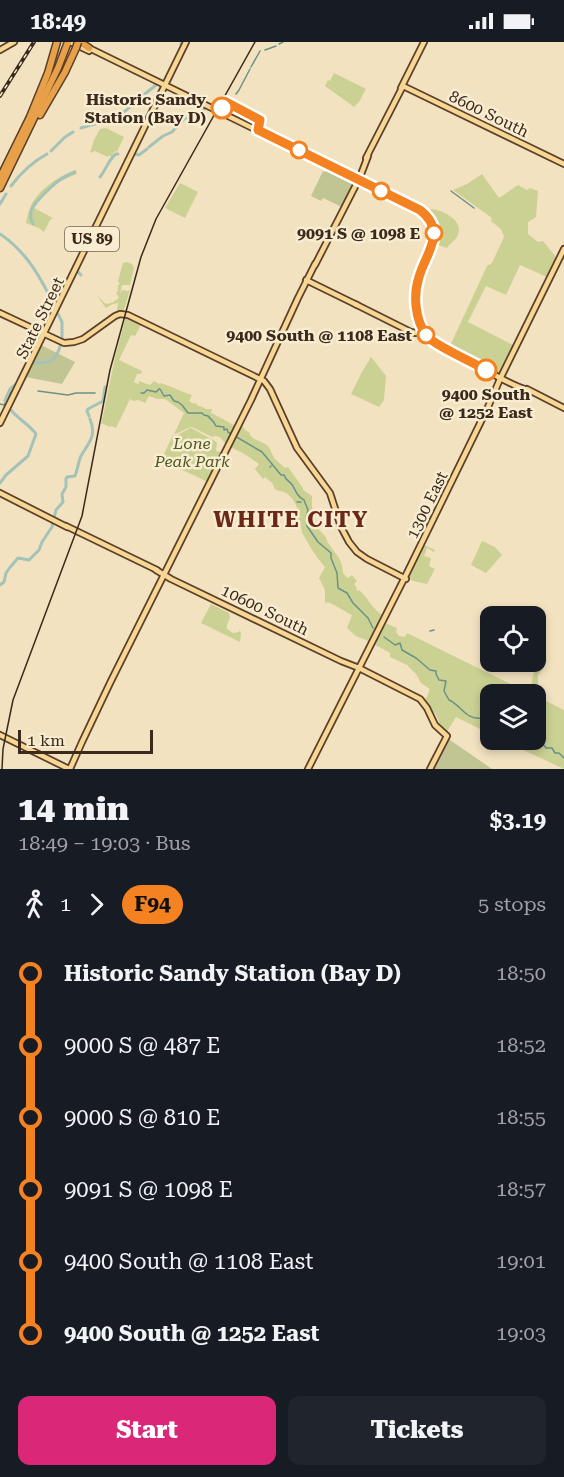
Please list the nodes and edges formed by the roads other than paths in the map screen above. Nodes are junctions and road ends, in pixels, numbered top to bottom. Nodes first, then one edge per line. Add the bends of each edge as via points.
1 (14, 42) edge
2 (186, 42) edge
3 (424, 42) edge
4 (69, 43) edge
5 (89, 48) joint
6 (0, 50) edge
7 (165, 86) junction
8 (403, 86) junction
9 (190, 99) junction
10 (200, 102) junction
11 (212, 109) junction
12 (33, 116) junction
13 (14, 159) junction
14 (564, 164) edge
15 (0, 178) edge
16 (358, 180) junction
17 (0, 188) edge
18 (432, 234) junction
19 (434, 246) junction
20 (564, 251) edge
21 (425, 259) junction
22 (307, 281) junction
23 (1, 313) edge
24 (422, 330) junction
25 (45, 334) junction
26 (502, 377) junction
27 (260, 379) junction
28 (564, 408) edge
29 (0, 423) edge
30 (0, 428) edge
31 (0, 493) edge
32 (165, 575) junction
33 (405, 579) junction
34 (359, 669) junction
35 (330, 724) junction
36 (328, 733) junction
37 (0, 736) edge
38 (69, 769) edge
39 (309, 769) edge
40 (430, 769) edge

1 - 6 main road
2 - 7 main road, State Street / US 89
3 - 8 main road
4 - 5 highway
4 - 7 main road
4 - 12 highway
4 - 12 highway via 69,56
4 - 12 highway via 54,52
4 - 13 highway via 65,72
5 - 7 main road
7 - 9 main road
7 - 10 main road
7 - 25 main road, State Street / US 89
8 - 14 main road, 8600 South
8 - 16 main road
9 - 10 main road
9 - 11 main road
10 - 11 main road
11 - 16 main road
12 - 13 highway
12 - 15 highway
13 - 17 highway
16 - 18 main road via 419,212 429,222
16 - 19 main road via 420,210 430,220
16 - 22 main road
18 - 19 main road
18 - 21 main road
19 - 21 main road
20 - 26 main road, 1300 East
21 - 24 main road via 414,296
22 - 24 main road via 408,330
22 - 27 main road
23 - 25 main road
24 - 26 main road via 436,343
25 - 27 main road via 60,342 74,342 110,319 128,315
25 - 29 main road, State Street / US 89
25 - 30 main road, State Street / US 89
26 - 28 main road
26 - 33 main road, 1300 East
27 - 32 main road
27 - 33 main road via 269,387 298,450 329,491 349,542 366,558
31 - 32 main road, 10600 South
32 - 34 main road, 10600 South
32 - 38 main road
33 - 34 main road, 1300 East
34 - 35 main road, 1300 East
34 - 36 main road, 1300 East
34 - 40 main road, 10600 South via 424,703 435,725 447,736
35 - 36 main road
35 - 39 main road, 1300 East
36 - 39 main road, 1300 East
37 - 38 main road

